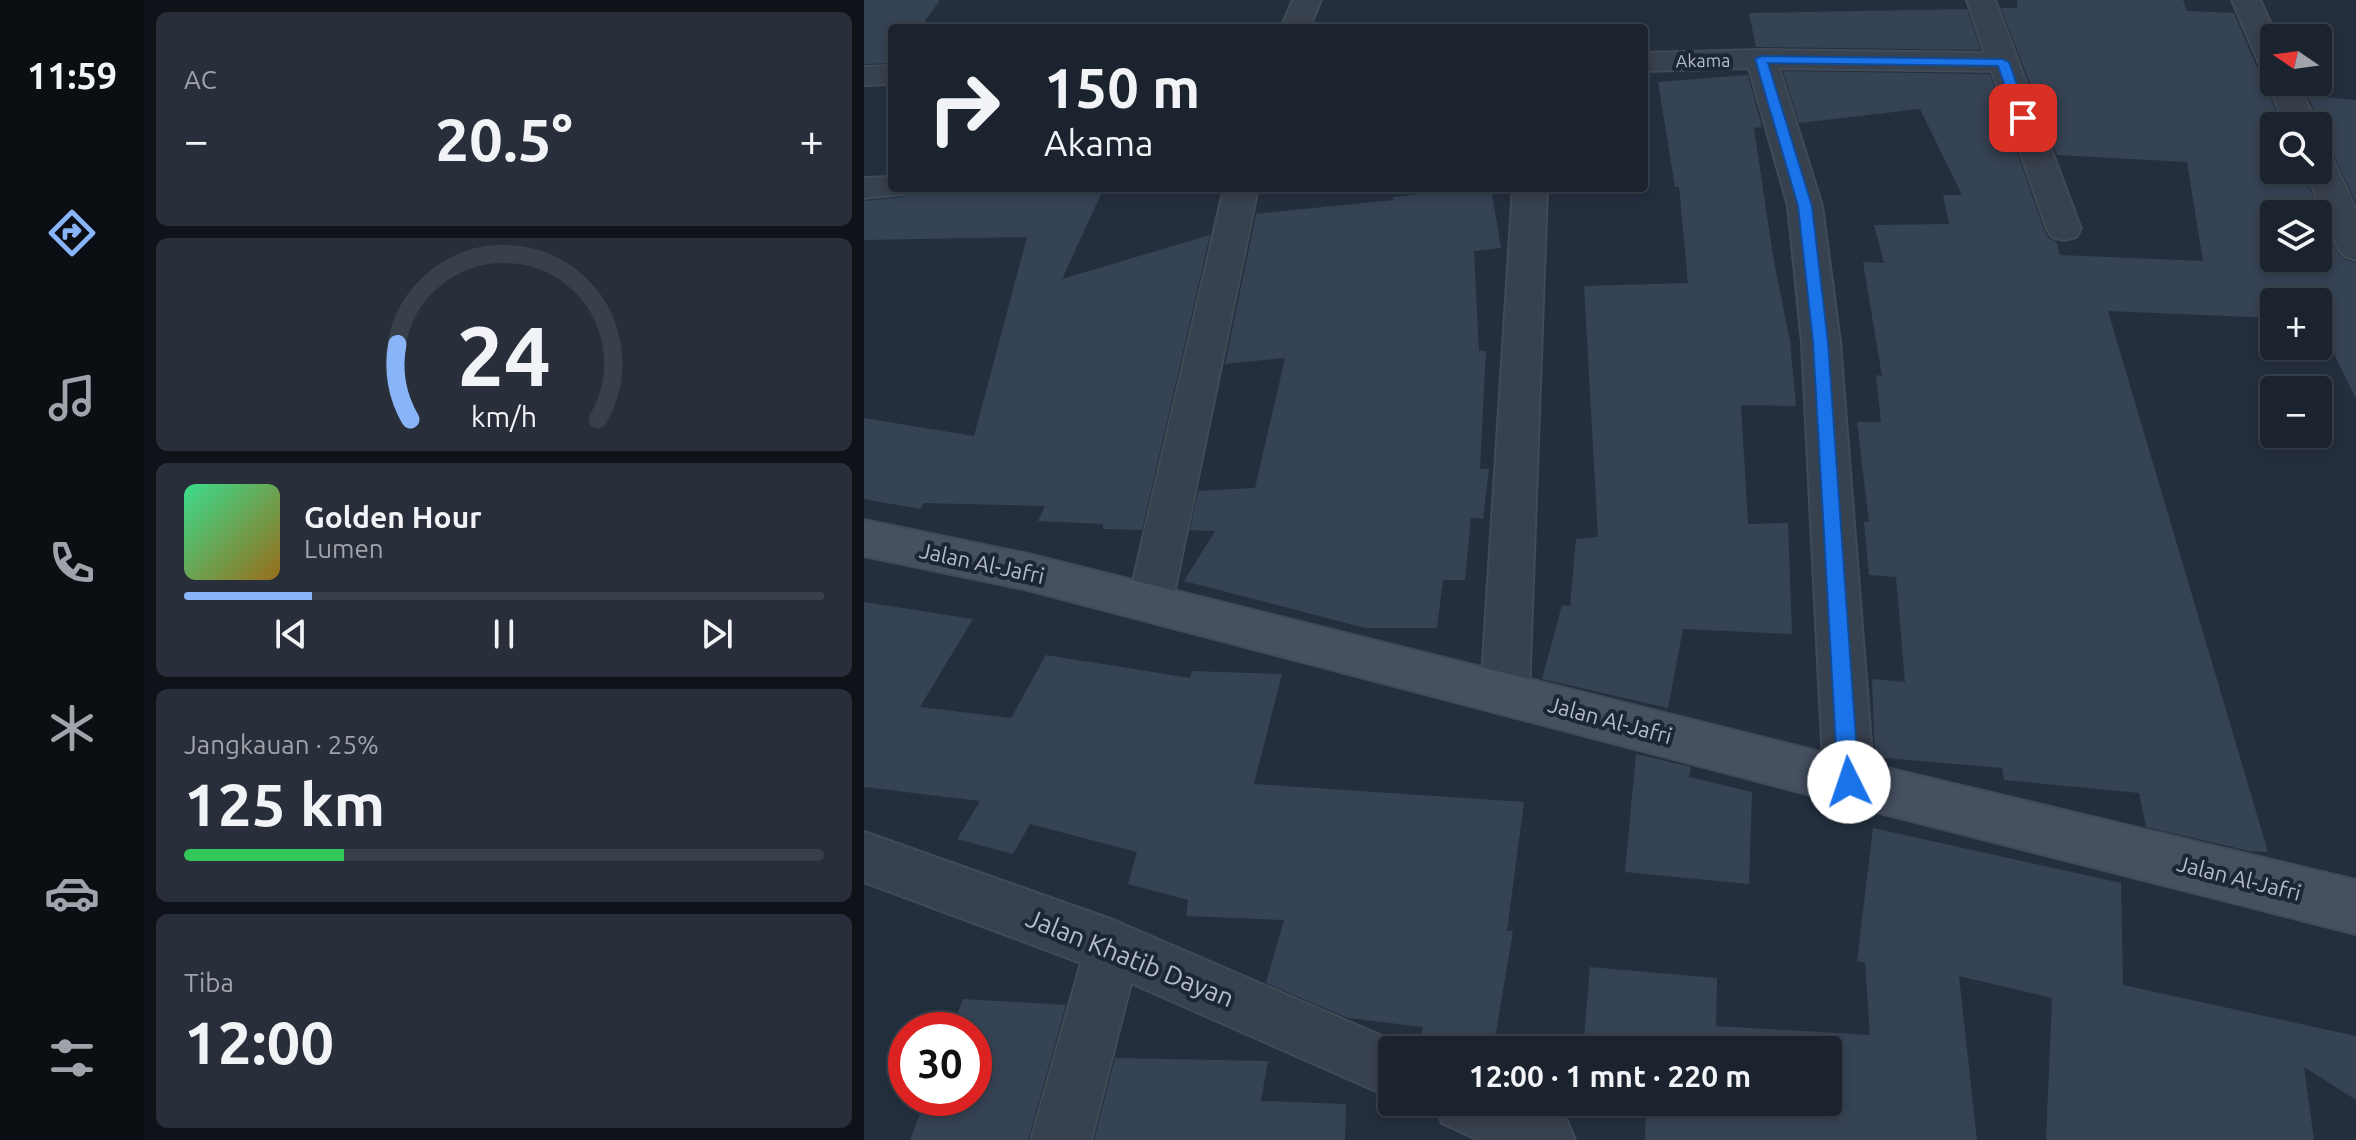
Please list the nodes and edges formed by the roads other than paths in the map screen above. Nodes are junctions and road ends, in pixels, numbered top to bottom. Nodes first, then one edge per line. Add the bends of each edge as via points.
1 (1307, 0) edge
2 (1981, 0) edge
3 (2246, 0) edge
4 (1297, 24) edge
5 (2260, 32) edge
6 (1761, 59) junction
7 (1648, 62) edge
8 (2002, 62) junction
9 (888, 75) edge
10 (864, 76) edge
11 (2328, 184) edge
12 (888, 187) edge
13 (864, 188) edge
14 (1240, 192) edge
15 (1530, 192) edge
16 (2064, 229) dead end
17 (2356, 248) edge
18 (864, 538) edge
19 (1150, 603) junction
20 (1505, 693) junction
21 (1849, 782) junction
22 (864, 857) edge
23 (2356, 907) edge
24 (1113, 947) junction
25 (1378, 1063) edge
26 (1493, 1116) edge
27 (1061, 1140) edge
28 (1545, 1140) edge

1 - 4 street
2 - 8 street
3 - 5 street
6 - 7 street, Akama
6 - 8 street, Akama
6 - 21 street via 1805,206 1821,342
8 - 16 street
9 - 10 street
11 - 17 street
12 - 13 street
14 - 19 street
15 - 20 street
18 - 19 street, Jalan Al-Jafri
19 - 20 street, Jalan Al-Jafri
20 - 21 street, Jalan Al-Jafri
21 - 23 street, Jalan Al-Jafri
22 - 24 street, Jalan Khatib Dayan
24 - 25 street, Jalan Khatib Dayan
24 - 27 street
26 - 28 street

